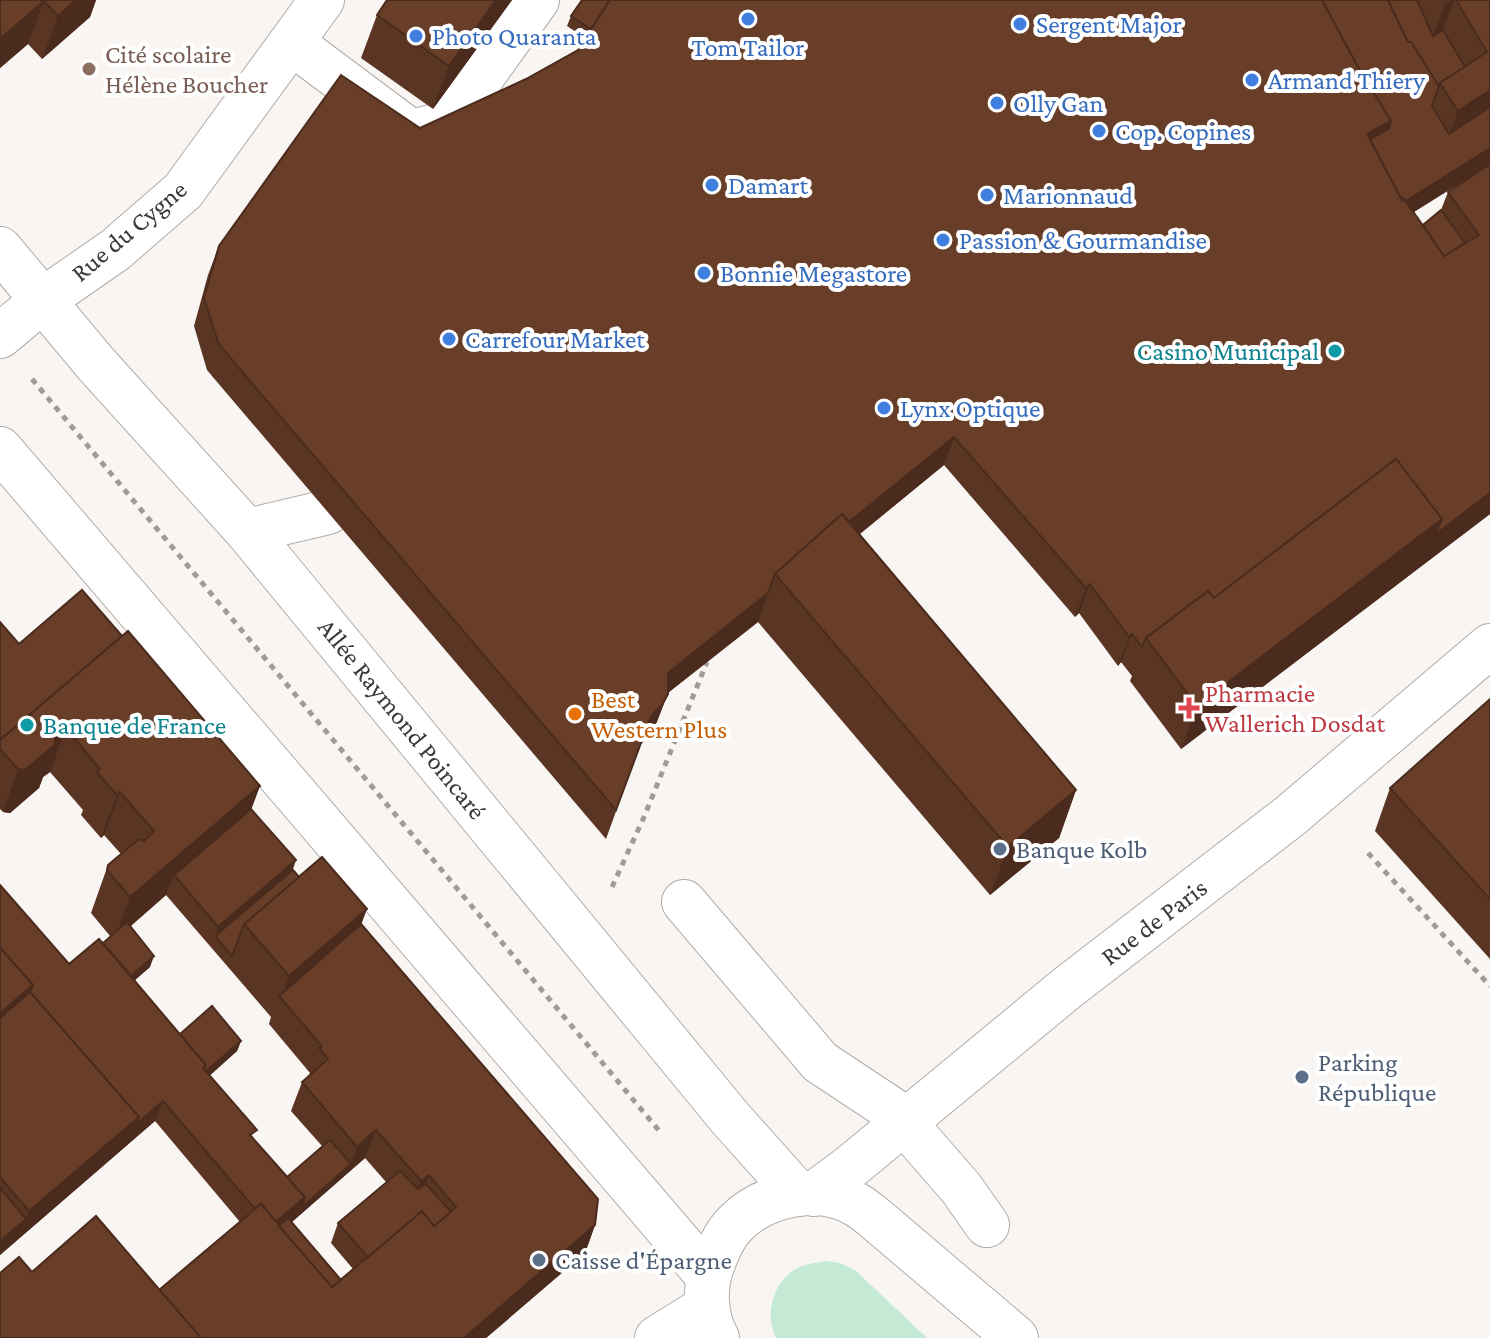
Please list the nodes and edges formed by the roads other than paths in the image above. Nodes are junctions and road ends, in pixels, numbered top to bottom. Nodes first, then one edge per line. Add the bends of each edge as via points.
1 (322, 0) edge
2 (537, 0) edge
3 (292, 43) junction
4 (0, 249) edge
5 (0, 299) edge
6 (43, 300) junction
7 (0, 336) edge
8 (0, 449) edge
9 (328, 512) edge
10 (247, 531) junction
11 (1490, 646) edge
12 (684, 902) dead end
13 (904, 1122) junction
14 (806, 1194) junction
15 (987, 1225) dead end
16 (711, 1307) edge
17 (657, 1338) edge
18 (1016, 1338) edge

1 - 3 main road, Rue du Cygne
2 - 3 main road via 449,123 411,132
3 - 6 main road, Rue du Cygne via 183,191 115,250
4 - 6 main road, Allée Raymond Poincaré
5 - 6 main road
6 - 7 main road, Rue du Cygne
6 - 10 main road, Allée Raymond Poincaré
8 - 16 main road
9 - 10 main road
10 - 14 main road, Allée Raymond Poincaré via 730,1118
11 - 13 main road, Rue de Paris via 1290,816
12 - 13 main road via 820,1062
13 - 14 main road, Rue de Paris via 849,1168
13 - 15 main road
14 - 16 main road via 765,1203 736,1224 721,1243
14 - 18 main road via 855,1204
16 - 17 main road

